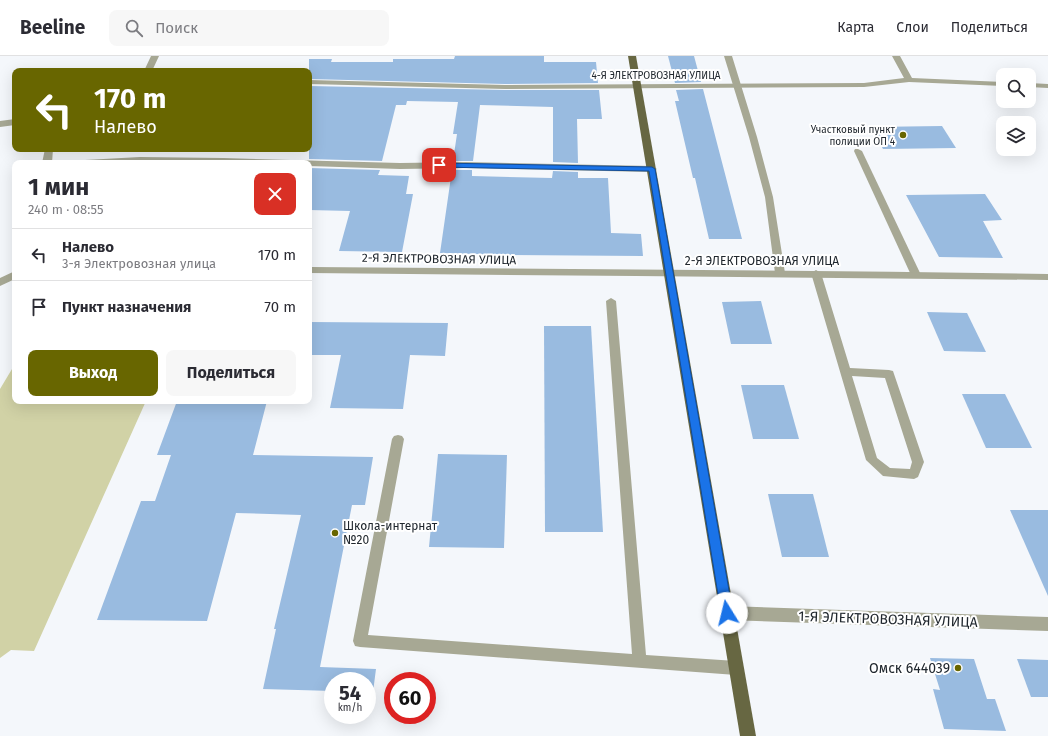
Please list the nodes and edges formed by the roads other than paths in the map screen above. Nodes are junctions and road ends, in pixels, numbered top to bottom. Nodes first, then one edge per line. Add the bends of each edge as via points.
1 (155, 56) edge
2 (632, 56) edge
3 (728, 56) edge
4 (896, 56) edge
5 (149, 68) edge
6 (909, 80) junction
7 (312, 82) edge
8 (996, 84) edge
9 (1036, 85) edge
10 (737, 86) junction
11 (1048, 86) edge
12 (637, 87) junction
13 (12, 122) edge
14 (0, 124) edge
15 (858, 151) dead end
16 (116, 160) edge
17 (217, 160) edge
18 (312, 163) edge
19 (652, 169) junction
20 (312, 270) edge
21 (780, 273) junction
22 (816, 273) junction
23 (670, 274) junction
24 (916, 275) junction
25 (12, 276) edge
26 (1048, 277) edge
27 (1, 281) edge
28 (611, 301) dead end
29 (846, 372) junction
30 (398, 439) dead end
31 (727, 613) junction
32 (1048, 624) edge
33 (640, 662) junction
34 (736, 668) junction
35 (748, 736) edge

1 - 5 street
2 - 12 main road
3 - 10 lane
4 - 6 street
6 - 8 street, 4-Я ЭЛЕКТРОВОЗНАЯ УЛИЦА
6 - 10 street, 4-Я ЭЛЕКТРОВОЗНАЯ УЛИЦА via 864,85
7 - 12 street, 4-Я ЭЛЕКТРОВОЗНАЯ УЛИЦА
9 - 11 street
10 - 12 street, 4-Я ЭЛЕКТРОВОЗНАЯ УЛИЦА
10 - 21 lane via 769,197
12 - 19 main road
13 - 14 street
15 - 24 lane
16 - 17 street
18 - 19 street
19 - 23 main road
20 - 23 street, 2-Я ЭЛЕКТРОВОЗНАЯ УЛИЦА
21 - 22 street, 2-Я ЭЛЕКТРОВОЗНАЯ УЛИЦА
21 - 23 street, 2-Я ЭЛЕКТРОВОЗНАЯ УЛИЦА
22 - 24 street, 2-Я ЭЛЕКТРОВОЗНАЯ УЛИЦА
22 - 29 lane
23 - 31 main road
24 - 26 street, 2-Я ЭЛЕКТРОВОЗНАЯ УЛИЦА
25 - 27 street
28 - 33 lane
29 - 29 lane via 889,374 918,462 914,474 887,473 872,460
30 - 33 lane via 360,641
31 - 32 street, 1-Я ЭЛЕКТРОВОЗНАЯ УЛИЦА
31 - 34 main road
33 - 34 lane
34 - 35 main road

